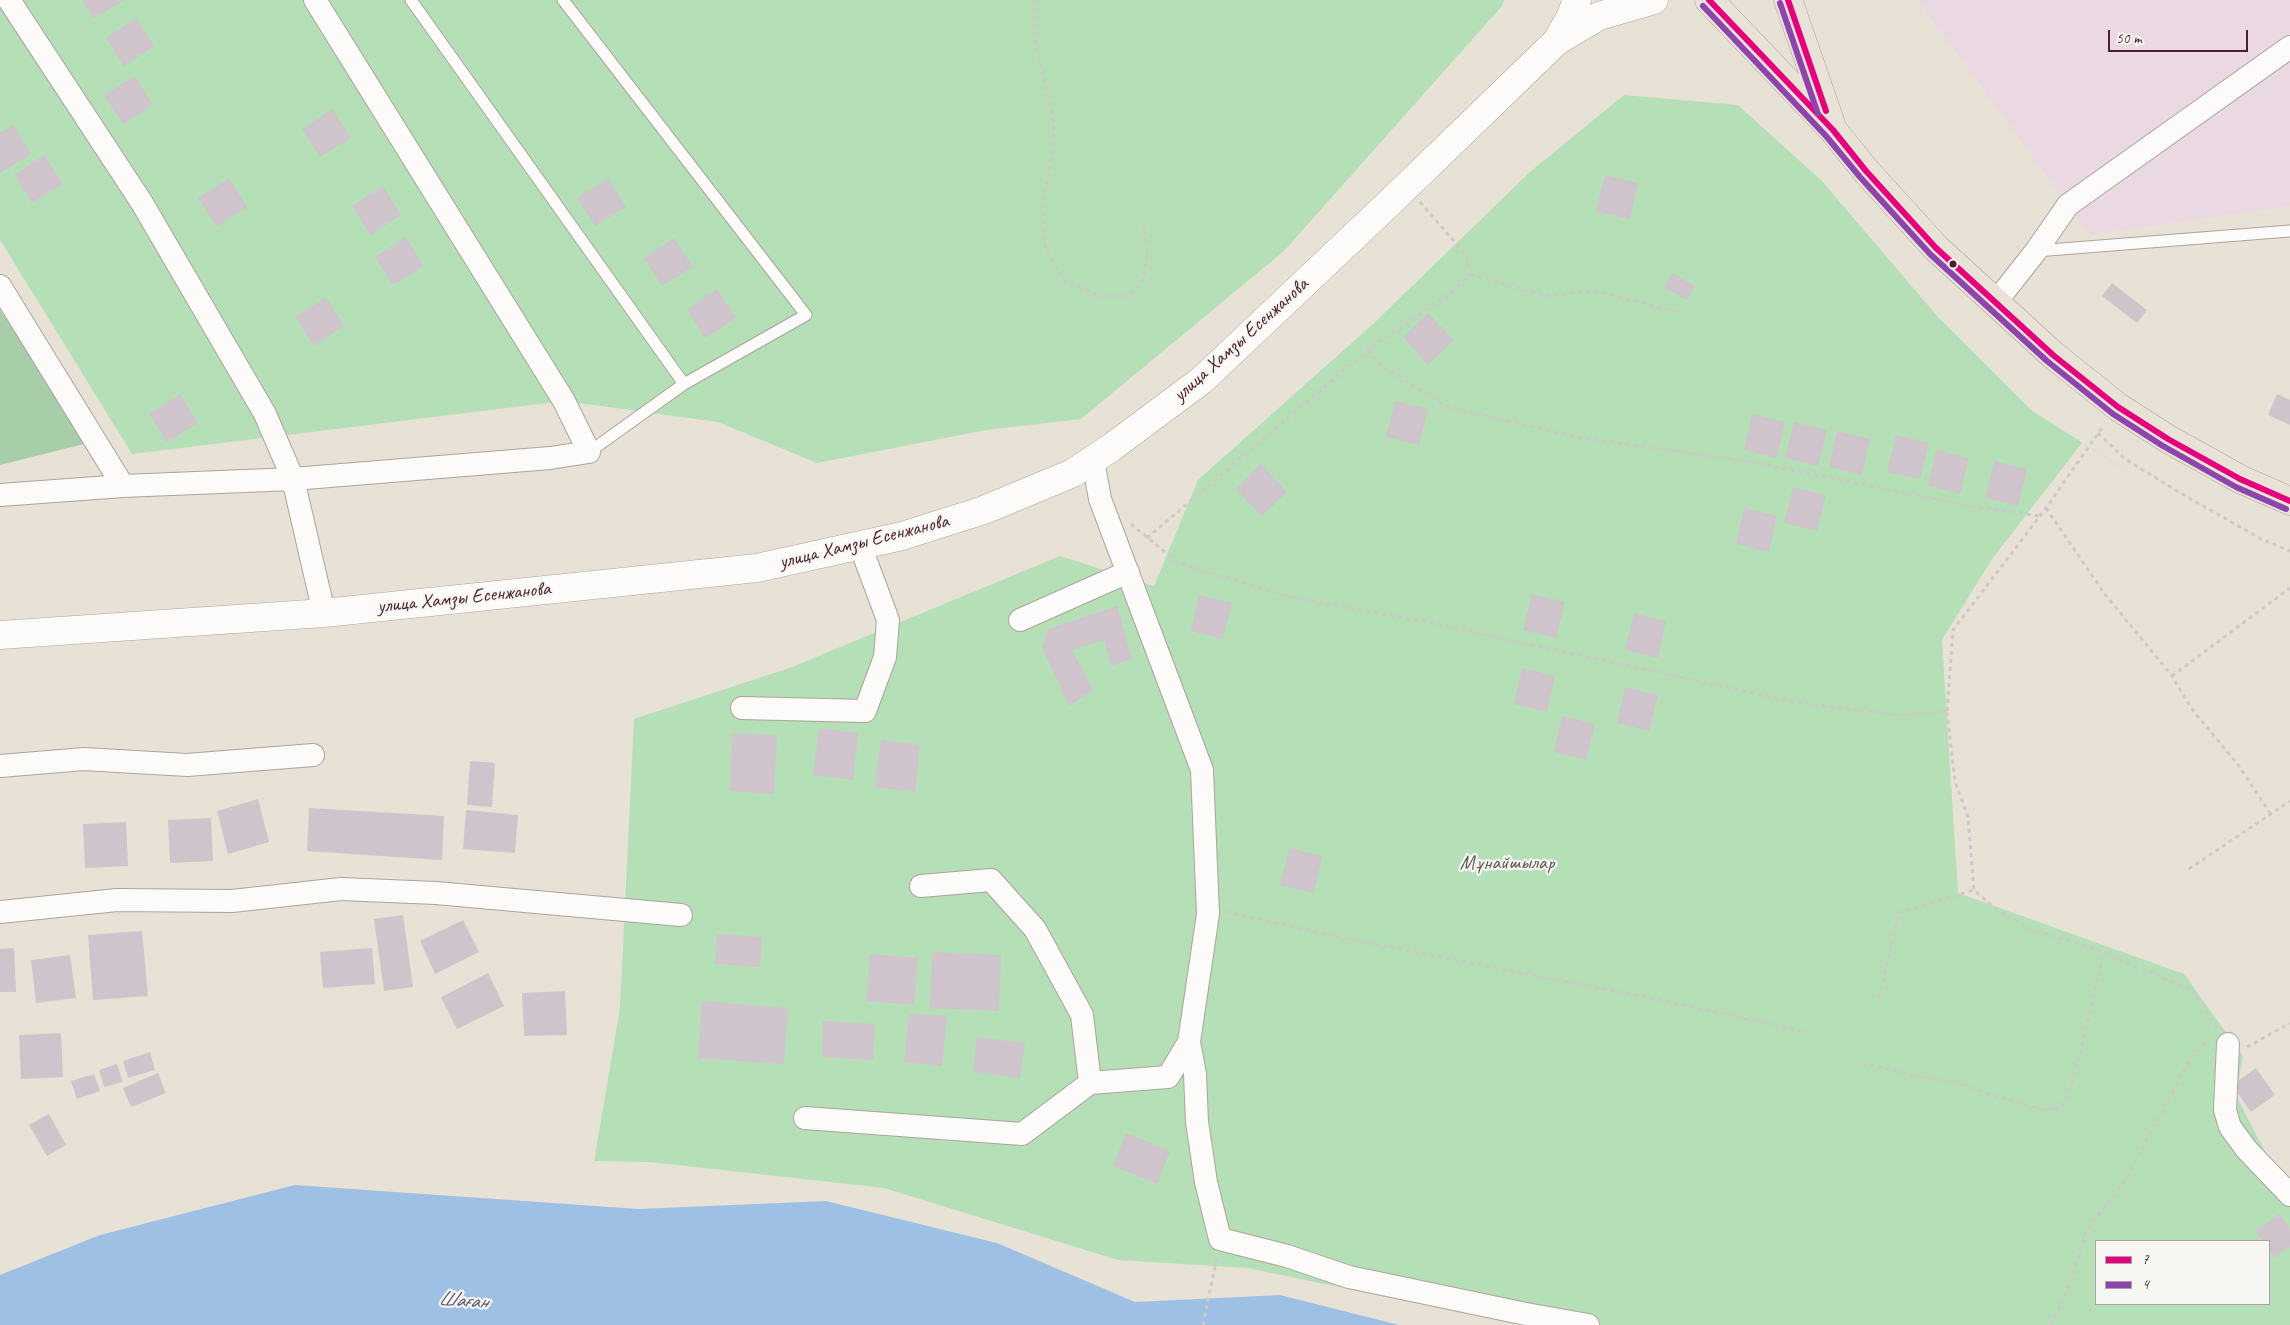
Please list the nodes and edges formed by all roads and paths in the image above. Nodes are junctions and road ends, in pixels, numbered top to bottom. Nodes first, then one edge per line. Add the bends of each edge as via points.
1 (9, 0) edge
2 (316, 0) edge
3 (411, 0) edge
4 (563, 0) edge
5 (1034, 0) edge
6 (1577, 0) edge
7 (1654, 0) edge
8 (1709, 0) edge
9 (1788, 0) edge
10 (1557, 41) junction
11 (2290, 48) edge
12 (1833, 130) junction
13 (1405, 188) junction
14 (1144, 224) dead end
15 (2290, 231) edge
16 (2036, 251) junction
17 (1470, 274) junction
18 (0, 286) edge
19 (1996, 303) junction
20 (1677, 312) dead end
21 (1369, 349) junction
22 (684, 384) junction
23 (2118, 406) junction
24 (2098, 433) junction
25 (589, 452) junction
26 (1092, 460) junction
27 (292, 478) junction
28 (122, 486) junction
29 (0, 495) edge
30 (2290, 501) edge
31 (2046, 508) junction
32 (2039, 516) junction
33 (1127, 521) dead end
34 (1147, 538) junction
35 (860, 545) junction
36 (2290, 551) edge
37 (1128, 572) junction
38 (2290, 588) edge
39 (324, 613) junction
40 (1020, 620) dead end
41 (0, 635) edge
42 (2172, 676) junction
43 (742, 708) dead end
44 (1947, 712) junction
45 (313, 755) dead end
46 (0, 766) edge
47 (2290, 801) edge
48 (2270, 813) junction
49 (2189, 869) dead end
50 (921, 886) dead end
51 (1974, 890) junction
52 (1207, 908) junction
53 (0, 912) edge
54 (681, 914) dead end
55 (2104, 952) junction
56 (1879, 998) dead end
57 (2290, 1023) edge
58 (1805, 1032) dead end
59 (1189, 1042) junction
60 (2227, 1042) junction
61 (1862, 1064) dead end
62 (1090, 1083) junction
63 (805, 1118) dead end
64 (2290, 1195) edge
65 (1220, 1239) junction
66 (1203, 1325) edge
67 (1588, 1325) edge
68 (2051, 1325) edge

1 - 27 street via 142,203 265,414
2 - 25 street via 564,401
3 - 22 lane
4 - 22 lane via 806,315
5 - 14 path via 1034,38 1054,116 1054,149 1042,204 1046,251 1066,281 1100,296 1130,296 1144,279 1147,253
6 - 10 street
7 - 10 street via 1599,16
8 - 12 highway
9 - 12 highway
10 - 13 street, улица Хамзы Есенжанова
11 - 16 street via 2068,205
12 - 19 highway via 1936,248
13 - 17 path via 1466,255
13 - 26 street, улица Хамзы Есенжанова via 1202,380
15 - 16 lane
16 - 19 street
17 - 20 path via 1546,296 1596,291
17 - 21 path via 1451,293
18 - 28 street
19 - 23 highway via 2053,355
21 - 32 path via 1380,364 1446,406 1576,437 1758,463 1966,505
21 - 34 path
22 - 25 lane
23 - 24 path
23 - 30 highway via 2168,439 2240,479
24 - 31 path
24 - 36 path via 2125,459 2264,540
25 - 27 street via 550,458
26 - 35 street, улица Хамзы Есенжанова via 1072,473 984,510 902,536
26 - 37 street via 1100,498
27 - 28 street
27 - 39 street
28 - 29 street
31 - 32 path
31 - 42 path via 2104,593
32 - 44 path via 1953,630
33 - 34 path
34 - 44 path via 1177,562 1289,597 1437,624 1794,702 1898,715
35 - 39 street, улица Хамзы Есенжанова via 757,568
35 - 43 street via 888,620 885,657 865,711
37 - 40 street
37 - 52 street via 1202,770
38 - 42 path
39 - 41 street, улица Хамзы Есенжанова
42 - 48 path via 2191,708 2239,766
44 - 51 path via 1955,781 1968,817
45 - 46 street via 186,765 84,759
47 - 48 path
48 - 49 path
50 - 62 street via 991,880 1035,928 1082,1015
51 - 55 path via 1996,909 2028,928
51 - 56 path via 1899,912
52 - 58 path
52 - 59 street
53 - 54 street via 117,900 232,901 342,889 436,893
55 - 60 path via 2192,990
55 - 61 path via 2082,1046 2062,1108 2044,1110 1958,1082
57 - 60 path
59 - 62 street via 1168,1077
59 - 65 street via 1205,1174
60 - 64 street via 2225,1110 2230,1127
60 - 68 path via 2191,1057 2125,1181 2086,1231 2071,1282
62 - 63 street via 1022,1134
65 - 66 path
65 - 67 street via 1287,1256 1349,1277

